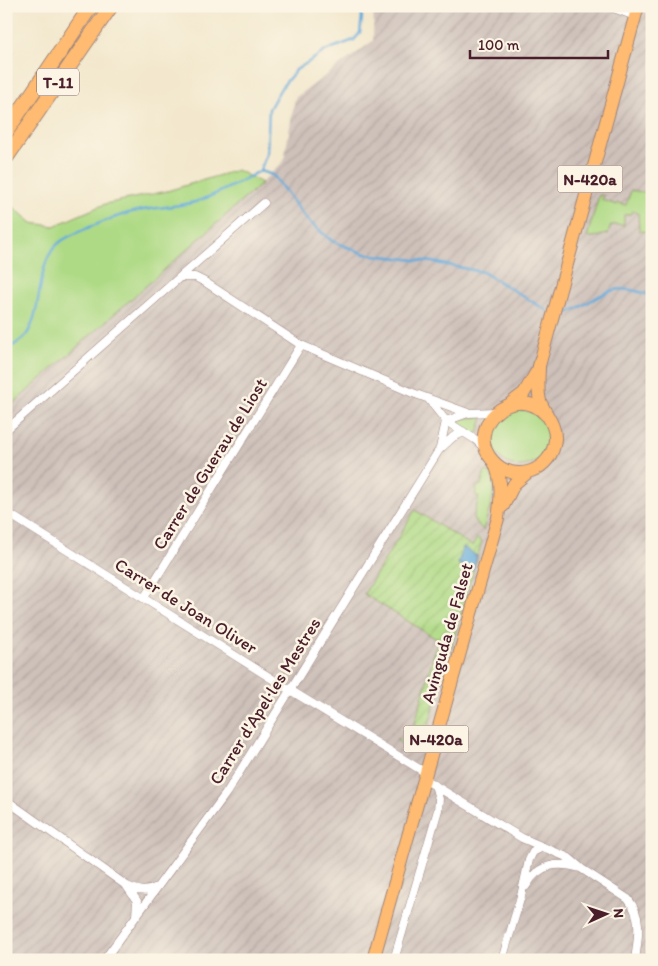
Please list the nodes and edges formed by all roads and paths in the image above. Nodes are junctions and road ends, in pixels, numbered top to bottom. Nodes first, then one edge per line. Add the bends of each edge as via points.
1 (91, 6) edge
2 (110, 6) edge
3 (608, 6) edge
4 (636, 11) edge
5 (6, 132) edge
6 (6, 158) edge
7 (264, 203) dead end
8 (180, 277) junction
9 (301, 345) junction
10 (539, 366) junction
11 (429, 399) junction
12 (512, 404) junction
13 (495, 412) junction
14 (468, 413) junction
15 (546, 415) junction
16 (446, 421) junction
17 (6, 430) edge
18 (464, 432) junction
19 (439, 450) junction
20 (486, 450) junction
21 (494, 462) junction
22 (527, 473) junction
23 (6, 512) edge
24 (498, 518) junction
25 (144, 598) junction
26 (290, 690) junction
27 (428, 779) junction
28 (6, 800) edge
29 (545, 848) junction
30 (544, 868) junction
31 (582, 869) junction
32 (127, 886) junction
33 (159, 886) junction
34 (521, 896) junction
35 (135, 918) junction
36 (104, 960) edge
37 (373, 960) edge
38 (394, 960) edge
39 (502, 960) edge
40 (635, 960) edge

1 - 5 highway, T-11
2 - 6 highway, T-11
3 - 4 street
4 - 10 main road, N-420a
7 - 8 street
8 - 9 street via 195,277 205,282
8 - 17 street
9 - 11 street
9 - 25 street, Carrer de Guerau de Liost
10 - 12 main road, N-420a via 524,393
10 - 15 main road, N-420a via 539,398
11 - 14 street
11 - 16 street
12 - 13 main road, N-420a
12 - 15 main road via 530,404
13 - 14 street
13 - 20 main road via 486,426
14 - 16 street
15 - 22 main road, N-420a via 555,434 552,453 541,466
16 - 18 street
16 - 19 street, Carrer d'Apel·les Mestres
18 - 19 street, Carrer d'Apel·les Mestres
18 - 20 street
19 - 26 street, Carrer d'Apel·les Mestres
20 - 21 main road, N-420a
21 - 22 main road, N-420a via 505,471
21 - 24 main road, N-420a via 501,482
22 - 24 main road, N-420a via 510,491
23 - 25 street, Carrer de Joan Oliver
24 - 27 main road, Avinguda de Falset / N-420a
25 - 26 street, Carrer de Joan Oliver
26 - 27 street, Carrer de Joan Oliver
26 - 33 street, Carrer d'Apel·les Mestres via 226,792
27 - 29 street, Carrer de Joan Oliver via 522,838
27 - 37 main road, Avinguda de Falset / N-420a
27 - 38 street, Avinguda de Falset via 439,799 438,810
28 - 32 street
29 - 30 street via 550,857
29 - 31 street, Carrer de Joan Oliver via 563,854
29 - 34 street via 537,849 531,855
30 - 31 street via 562,864
30 - 34 street via 532,876
31 - 40 street, Carrer de Joan Oliver via 634,906 639,925
32 - 33 street via 146,891
32 - 35 street via 137,901
33 - 35 street, Carrer d'Apel·les Mestres
34 - 39 street
35 - 36 street, Carrer d'Apel·les Mestres

